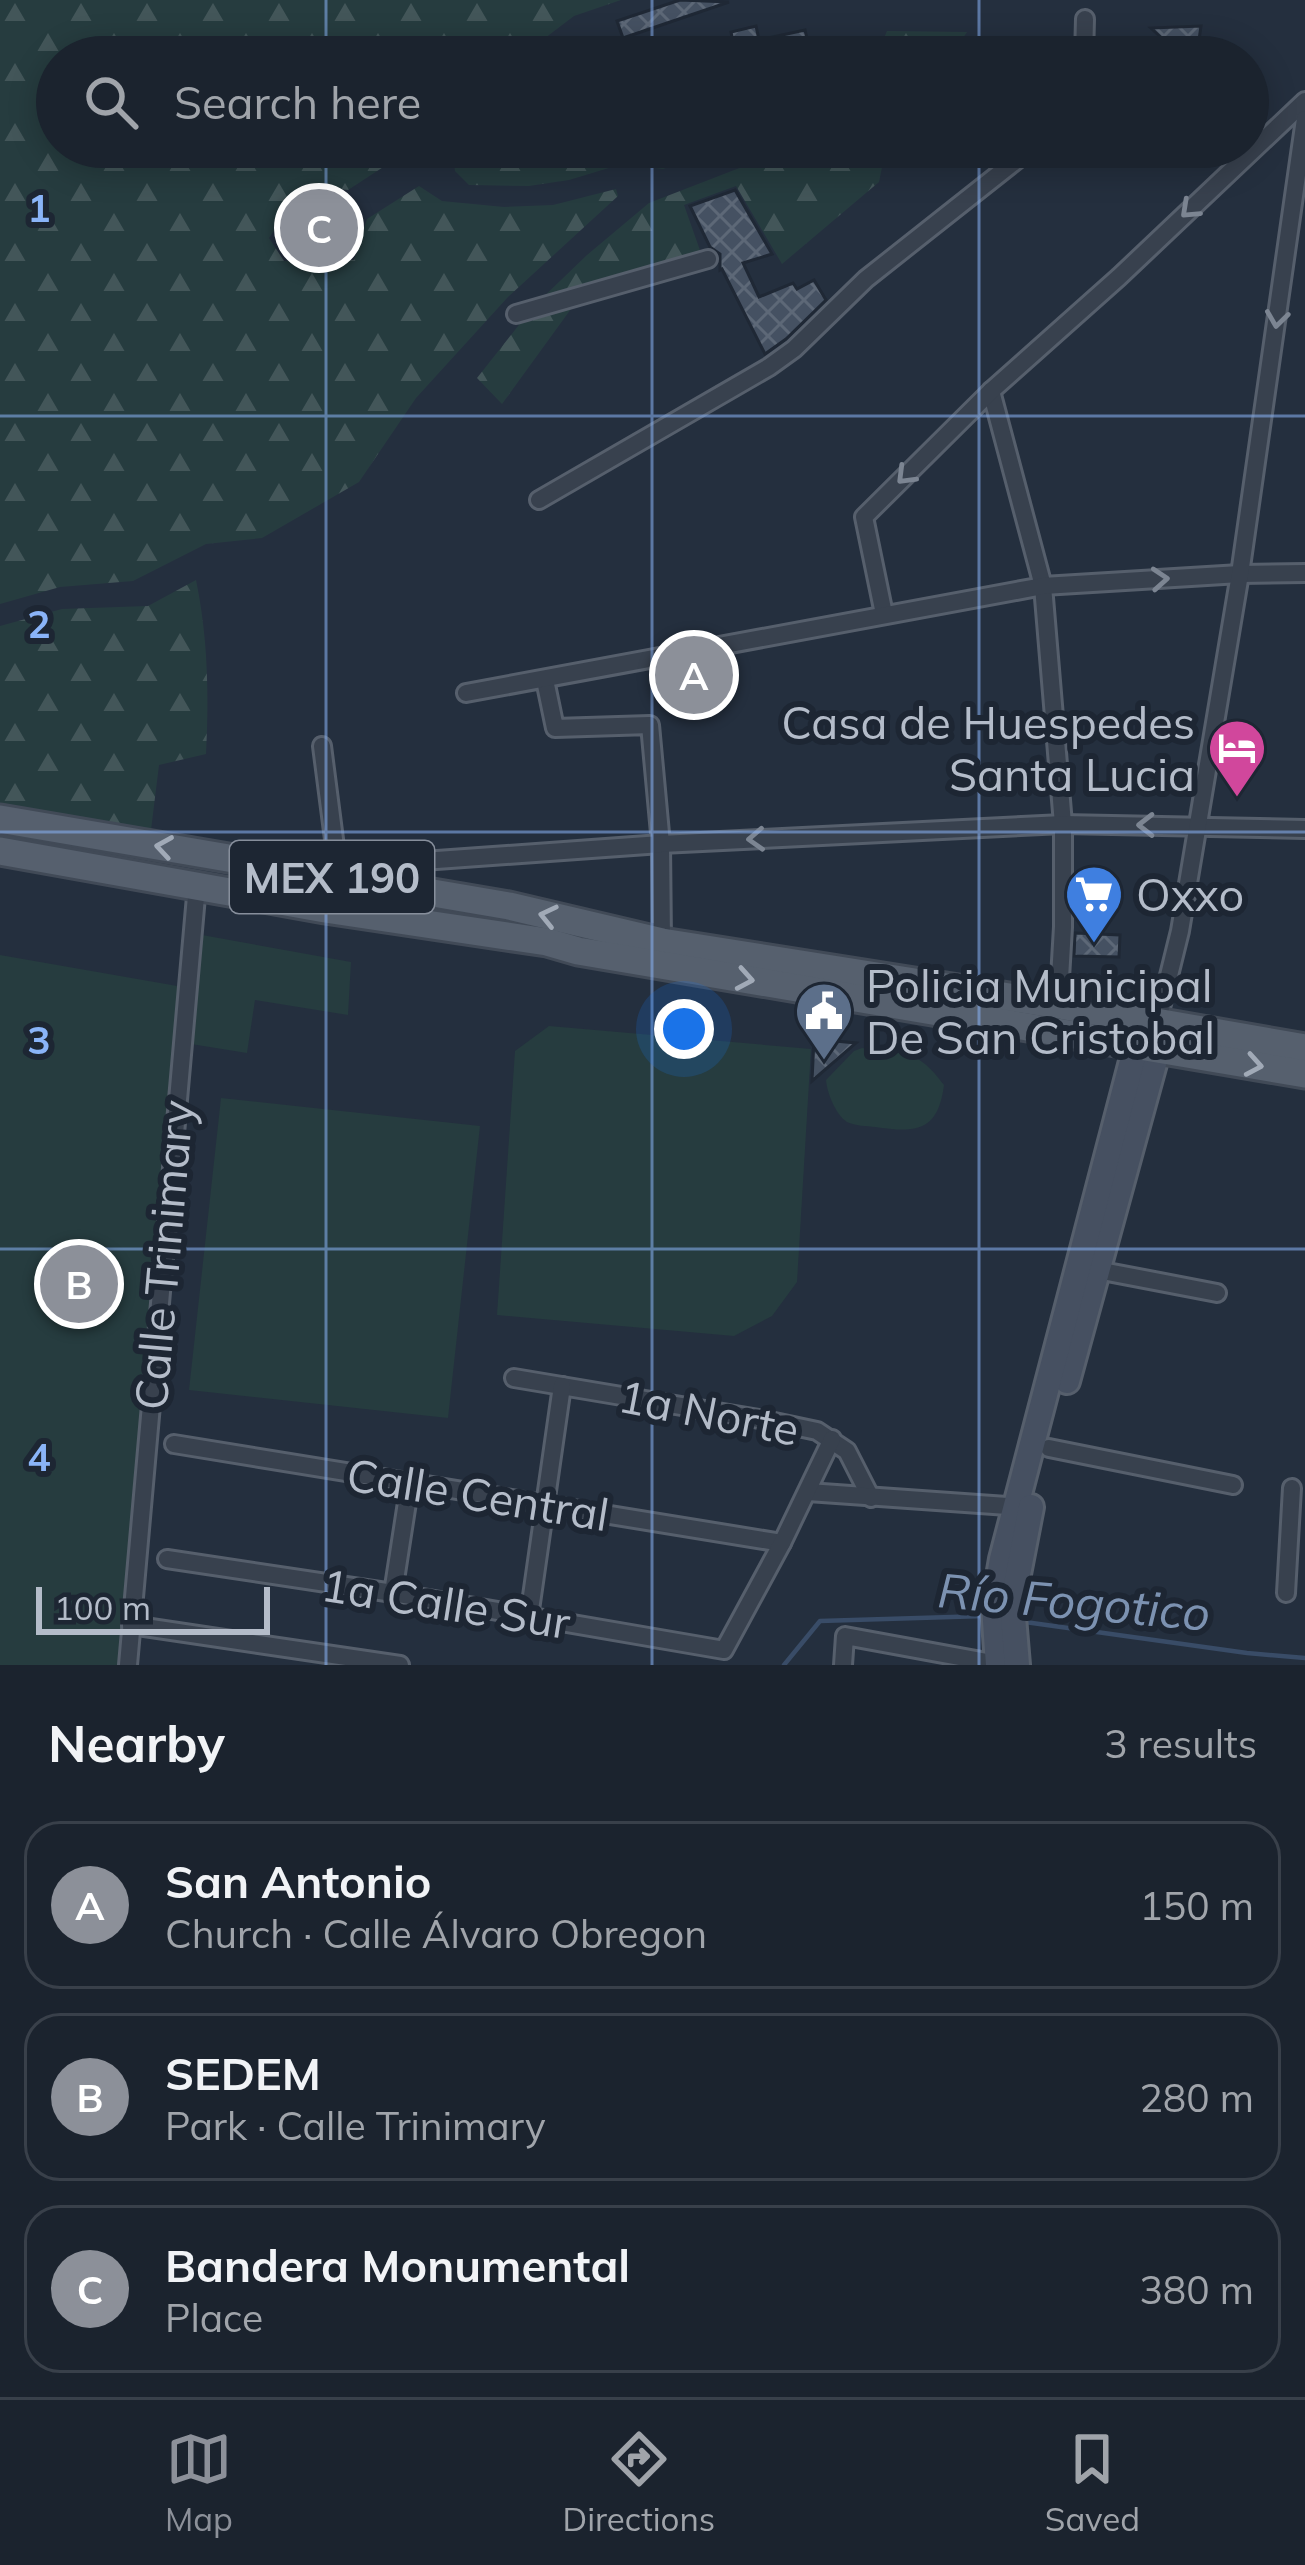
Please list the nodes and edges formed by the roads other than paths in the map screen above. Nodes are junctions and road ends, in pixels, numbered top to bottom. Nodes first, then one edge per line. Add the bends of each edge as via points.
1 (1085, 20) dead end
2 (1085, 36) edge
3 (1305, 101) edge
4 (1305, 119) edge
5 (1269, 135) edge
6 (1006, 168) edge
7 (1234, 168) edge
8 (708, 259) dead end
9 (515, 314) dead end
10 (991, 391) junction
11 (539, 500) dead end
12 (1305, 572) edge
13 (1240, 574) junction
14 (1043, 586) junction
15 (884, 614) junction
16 (545, 680) junction
17 (466, 693) dead end
18 (322, 746) dead end
19 (0, 819) edge
20 (1063, 824) junction
21 (1197, 825) junction
22 (1305, 829) edge
23 (661, 844) junction
24 (0, 851) edge
25 (354, 873) junction
26 (196, 885) junction
27 (347, 911) junction
28 (662, 942) junction
29 (1056, 1018) junction
30 (1150, 1040) junction
31 (1305, 1048) edge
32 (1305, 1074) edge
33 (1097, 1270) junction
34 (1217, 1293) dead end
35 (514, 1378) dead end
36 (562, 1386) junction
37 (832, 1439) junction
38 (174, 1444) dead end
39 (1049, 1448) junction
40 (410, 1483) junction
41 (1233, 1485) dead end
42 (808, 1492) junction
43 (1296, 1496) edge
44 (871, 1498) junction
45 (545, 1505) junction
46 (1023, 1507) junction
47 (782, 1543) junction
48 (167, 1558) dead end
49 (393, 1593) junction
50 (1286, 1593) dead end
51 (529, 1617) junction
52 (131, 1625) junction
53 (294, 1656) edge
54 (1010, 1661) edge
55 (128, 1665) edge
56 (400, 1665) edge
57 (843, 1665) edge

1 - 2 street
3 -> 5 street
4 -> 13 street
6 - 11 street via 866,279 782,358
7 -> 10 street
8 - 9 street
10 - 14 street
10 -> 15 street via 864,517
12 - 13 street
14 -> 13 street
13 - 21 street
14 - 15 street
14 - 20 street
15 - 16 street
16 - 17 street
16 - 23 street via 554,728 650,725
18 - 25 street via 335,847
25 -> 19 main road, MEX 190
21 -> 20 street
20 -> 23 street
20 - 29 street
21 - 22 street
21 - 30 street via 1180,932
23 - 25 street
23 - 28 street
24 - 26 main road, MEX 190
25 - 27 street
28 -> 25 main road, MEX 190
26 - 27 main road, MEX 190
26 - 52 street, Calle Trinimary
27 -> 29 main road, MEX 190
28 - 29 main road, MEX 190
29 - 30 main road, MEX 190
30 - 31 main road, MEX 190
30 -> 32 main road, MEX 190
30 - 33 main road
30 - 46 main road
33 - 34 street
33 - 39 main road
35 - 36 street, 1a Norte
36 - 37 street, 1a Norte
36 - 45 street
37 - 42 street
37 - 44 street, 1a Norte
38 - 40 street, Calle Central
39 - 41 street
39 - 46 main road
40 - 45 street, Calle Central
40 - 49 street
42 - 44 street
42 - 47 street
43 - 50 street
44 - 46 street
45 - 47 street, Calle Central
45 - 51 street
46 - 54 main road via 1003,1606
47 - 51 street, 1a Calle Sur via 724,1650
48 - 49 street, 1a Calle Sur
49 - 51 street, 1a Calle Sur
52 - 53 street
52 - 55 street, Calle Trinimary
53 - 56 street
54 - 57 street via 845,1636

